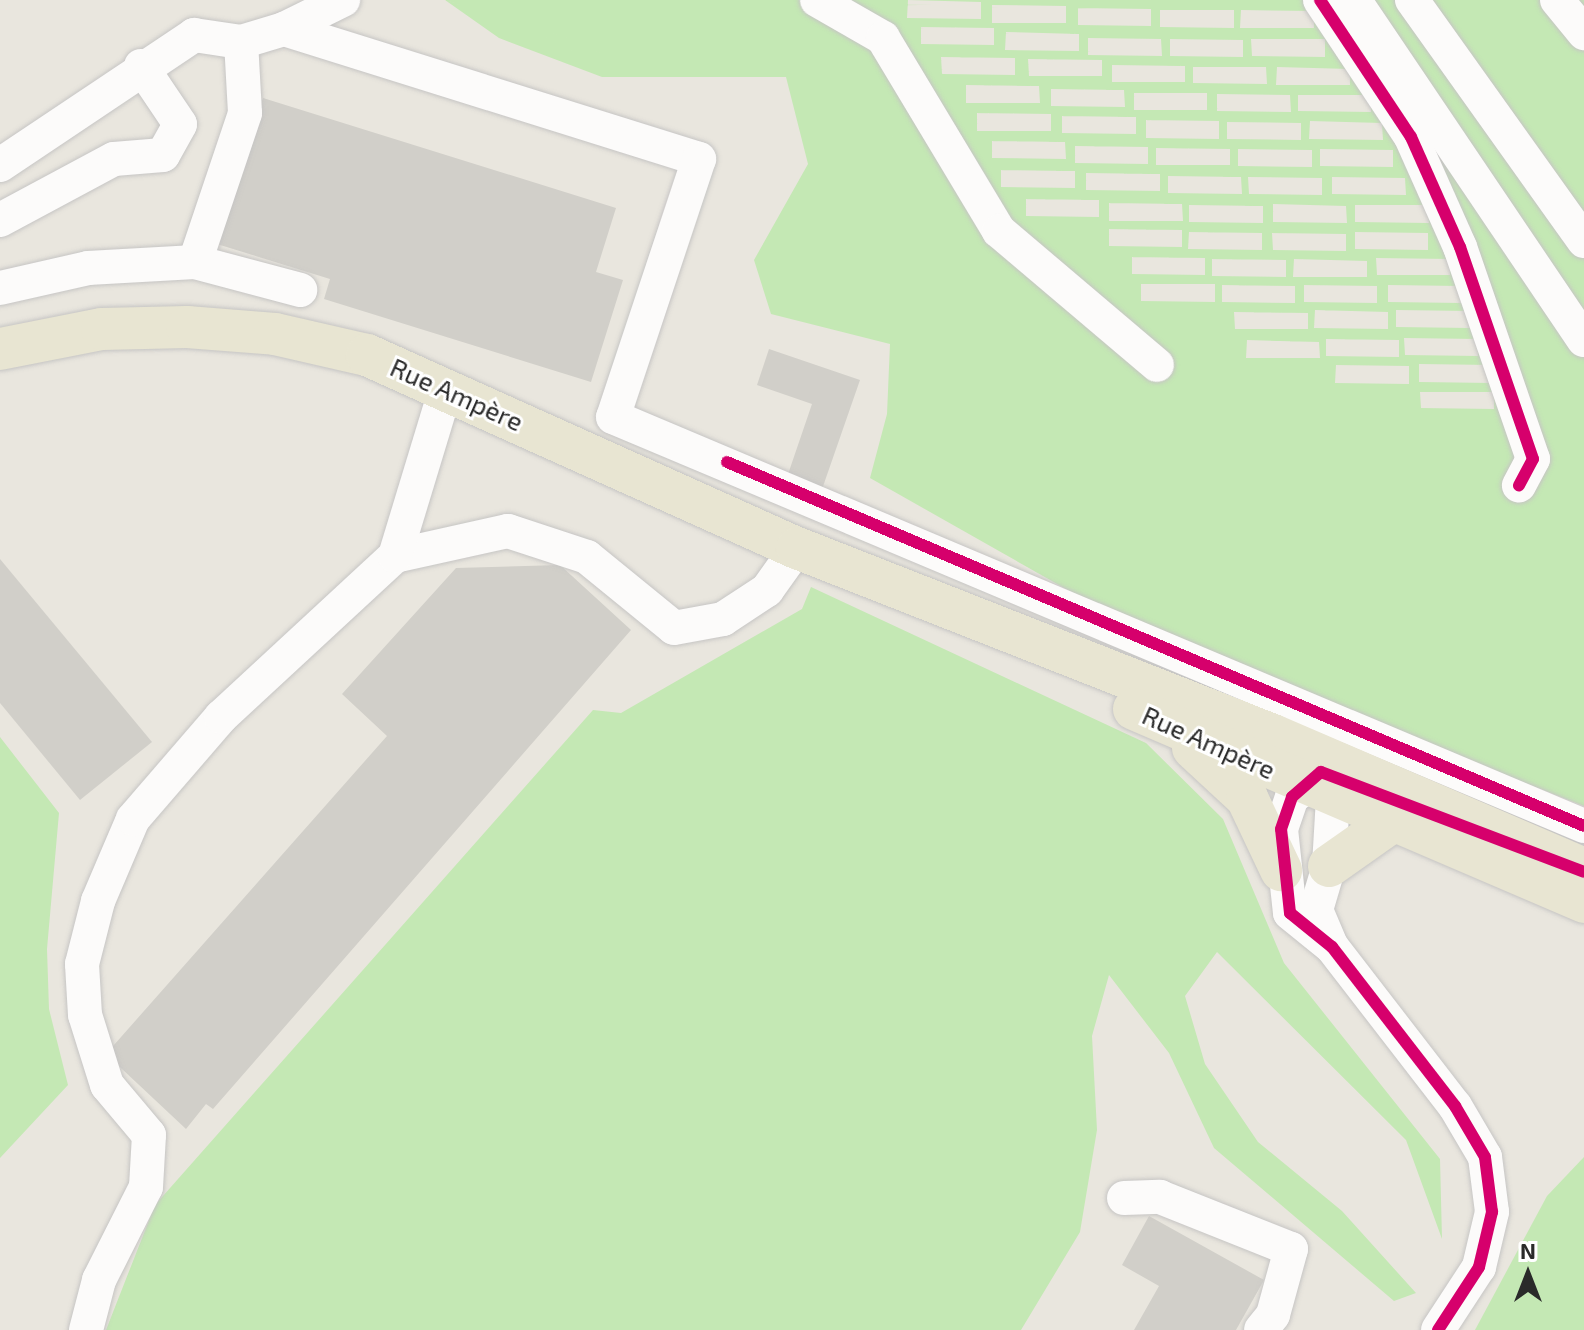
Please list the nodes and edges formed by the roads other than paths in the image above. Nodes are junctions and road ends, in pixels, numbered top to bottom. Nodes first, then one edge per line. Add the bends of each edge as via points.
1 (343, 0) edge
2 (817, 0) edge
3 (1320, 0) edge
4 (1343, 0) edge
5 (1412, 0) edge
6 (1557, 0) edge
7 (284, 29) junction
8 (1584, 33) edge
9 (241, 42) junction
10 (141, 66) junction
11 (0, 165) edge
12 (0, 220) edge
13 (1584, 241) edge
14 (195, 262) junction
15 (0, 288) edge
16 (300, 290) dead end
17 (1584, 340) edge
18 (0, 349) edge
19 (1157, 365) dead end
20 (446, 388) junction
21 (1519, 485) dead end
22 (797, 548) junction
23 (395, 556) junction
24 (887, 585) junction
25 (1150, 716) junction
26 (1273, 735) junction
27 (1319, 784) junction
28 (1393, 821) junction
29 (1584, 826) edge
30 (1329, 866) junction
31 (1281, 870) junction
32 (1584, 870) edge
33 (1584, 902) edge
34 (1332, 947) junction
35 (1124, 1198) dead end
36 (86, 1330) edge
37 (1261, 1330) edge
38 (1438, 1330) edge

1 - 7 street
2 - 19 street via 883,38 999,231
3 - 21 street via 1411,137 1460,247 1533,459
4 - 17 street via 1355,1
5 - 13 street
6 - 8 street
7 - 9 street
7 - 29 street via 699,159 613,417
9 - 10 street via 194,35
9 - 14 street via 245,113
10 - 11 street
10 - 12 street via 180,124 163,155 114,159
14 - 15 street via 88,268
14 - 16 street
18 - 20 main road, Rue Ampère via 102,329 275,334 367,355
20 - 22 main road, Rue Ampère
20 - 23 street
22 - 23 street via 767,590 723,619 674,628 587,557 508,531
22 - 24 main road, Rue Ampère
23 - 36 street via 221,717 133,819 98,901 82,964 85,1015 107,1085 149,1135 146,1187 99,1280
24 - 25 main road, Rue Ampère via 938,622
24 - 26 main road, Rue Ampère
25 - 27 main road, Rue Ampère
25 - 31 main road via 1247,798
26 - 27 street
26 - 32 main road, Rue Ampère
27 - 28 main road, Rue Ampère
27 - 30 street
27 - 31 street via 1281,829
27 - 32 street
28 - 30 main road
28 - 33 main road, Rue Ampère
30 - 34 street via 1316,910
31 - 34 street via 1290,913
34 - 38 street via 1455,1106 1485,1157 1492,1212 1479,1267
35 - 37 street via 1160,1197 1291,1249 1273,1315

